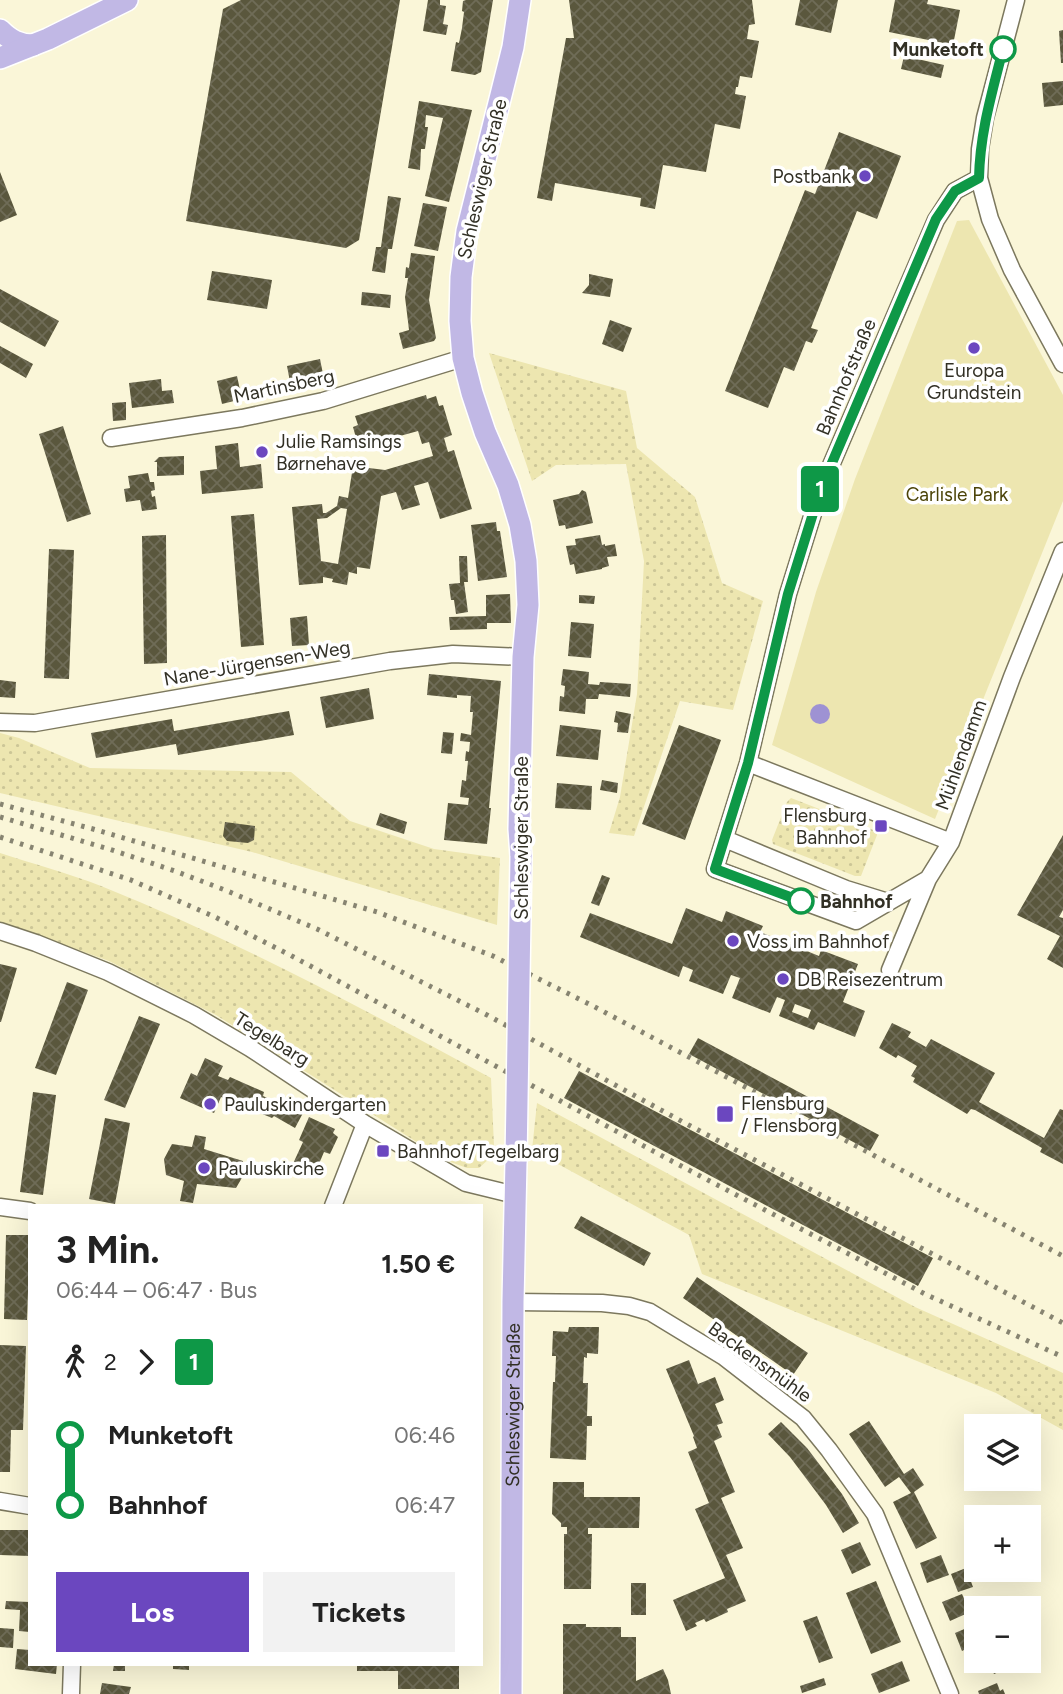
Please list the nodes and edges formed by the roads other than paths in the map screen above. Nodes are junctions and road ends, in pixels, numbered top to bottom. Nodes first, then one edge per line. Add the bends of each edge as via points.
1 (127, 0) edge
2 (520, 0) edge
3 (1016, 0) edge
4 (0, 30) edge
5 (33, 46) junction
6 (0, 58) edge
7 (979, 178) junction
8 (463, 358) junction
9 (1063, 364) edge
10 (111, 438) dead end
11 (1063, 551) edge
12 (523, 657) junction
13 (0, 722) edge
14 (748, 763) junction
15 (725, 839) junction
16 (951, 842) junction
17 (928, 878) junction
18 (888, 902) junction
19 (0, 931) edge
20 (890, 970) dead end
21 (365, 1124) junction
22 (515, 1195) junction
23 (334, 1204) edge
24 (0, 1207) edge
25 (28, 1210) edge
26 (513, 1301) junction
27 (0, 1501) edge
28 (28, 1506) edge
29 (72, 1666) edge
30 (71, 1694) edge
31 (511, 1694) edge
32 (950, 1694) edge

1 - 5 main road
2 - 8 main road, Schleswiger Straße via 513,47 467,231 461,277
3 - 7 street via 985,118
4 - 5 main road via 15,42
5 - 6 main road
7 - 9 street via 1012,270
7 - 14 street, Bahnhofstraße via 955,191 936,219 820,491 788,594
8 - 10 street, Martinsberg via 323,401
8 - 12 main road, Schleswiger Straße via 520,525 528,604
11 - 16 street, Mühlendamm
12 - 13 street, Nane-Jürgensen-Weg via 453,654 390,661 35,723
12 - 22 main road, Schleswiger Straße, bridge
14 - 15 street, Bahnhofstraße
14 - 16 street
15 - 18 street
15 - 18 street, Bahnhofstraße via 715,869 856,920
16 - 17 street, Mühlendamm
17 - 18 street
17 - 20 street, Mühlendamm
19 - 21 street, Tegelbarg via 108,972 194,1015
21 - 22 street, Tegelbarg via 466,1183
21 - 23 street
22 - 26 main road, Schleswiger Straße
24 - 25 street
26 - 31 main road, Schleswiger Straße
26 - 32 street, Backensmühle via 602,1303 650,1312 724,1357 803,1418 875,1514
27 - 28 street
29 - 30 street

